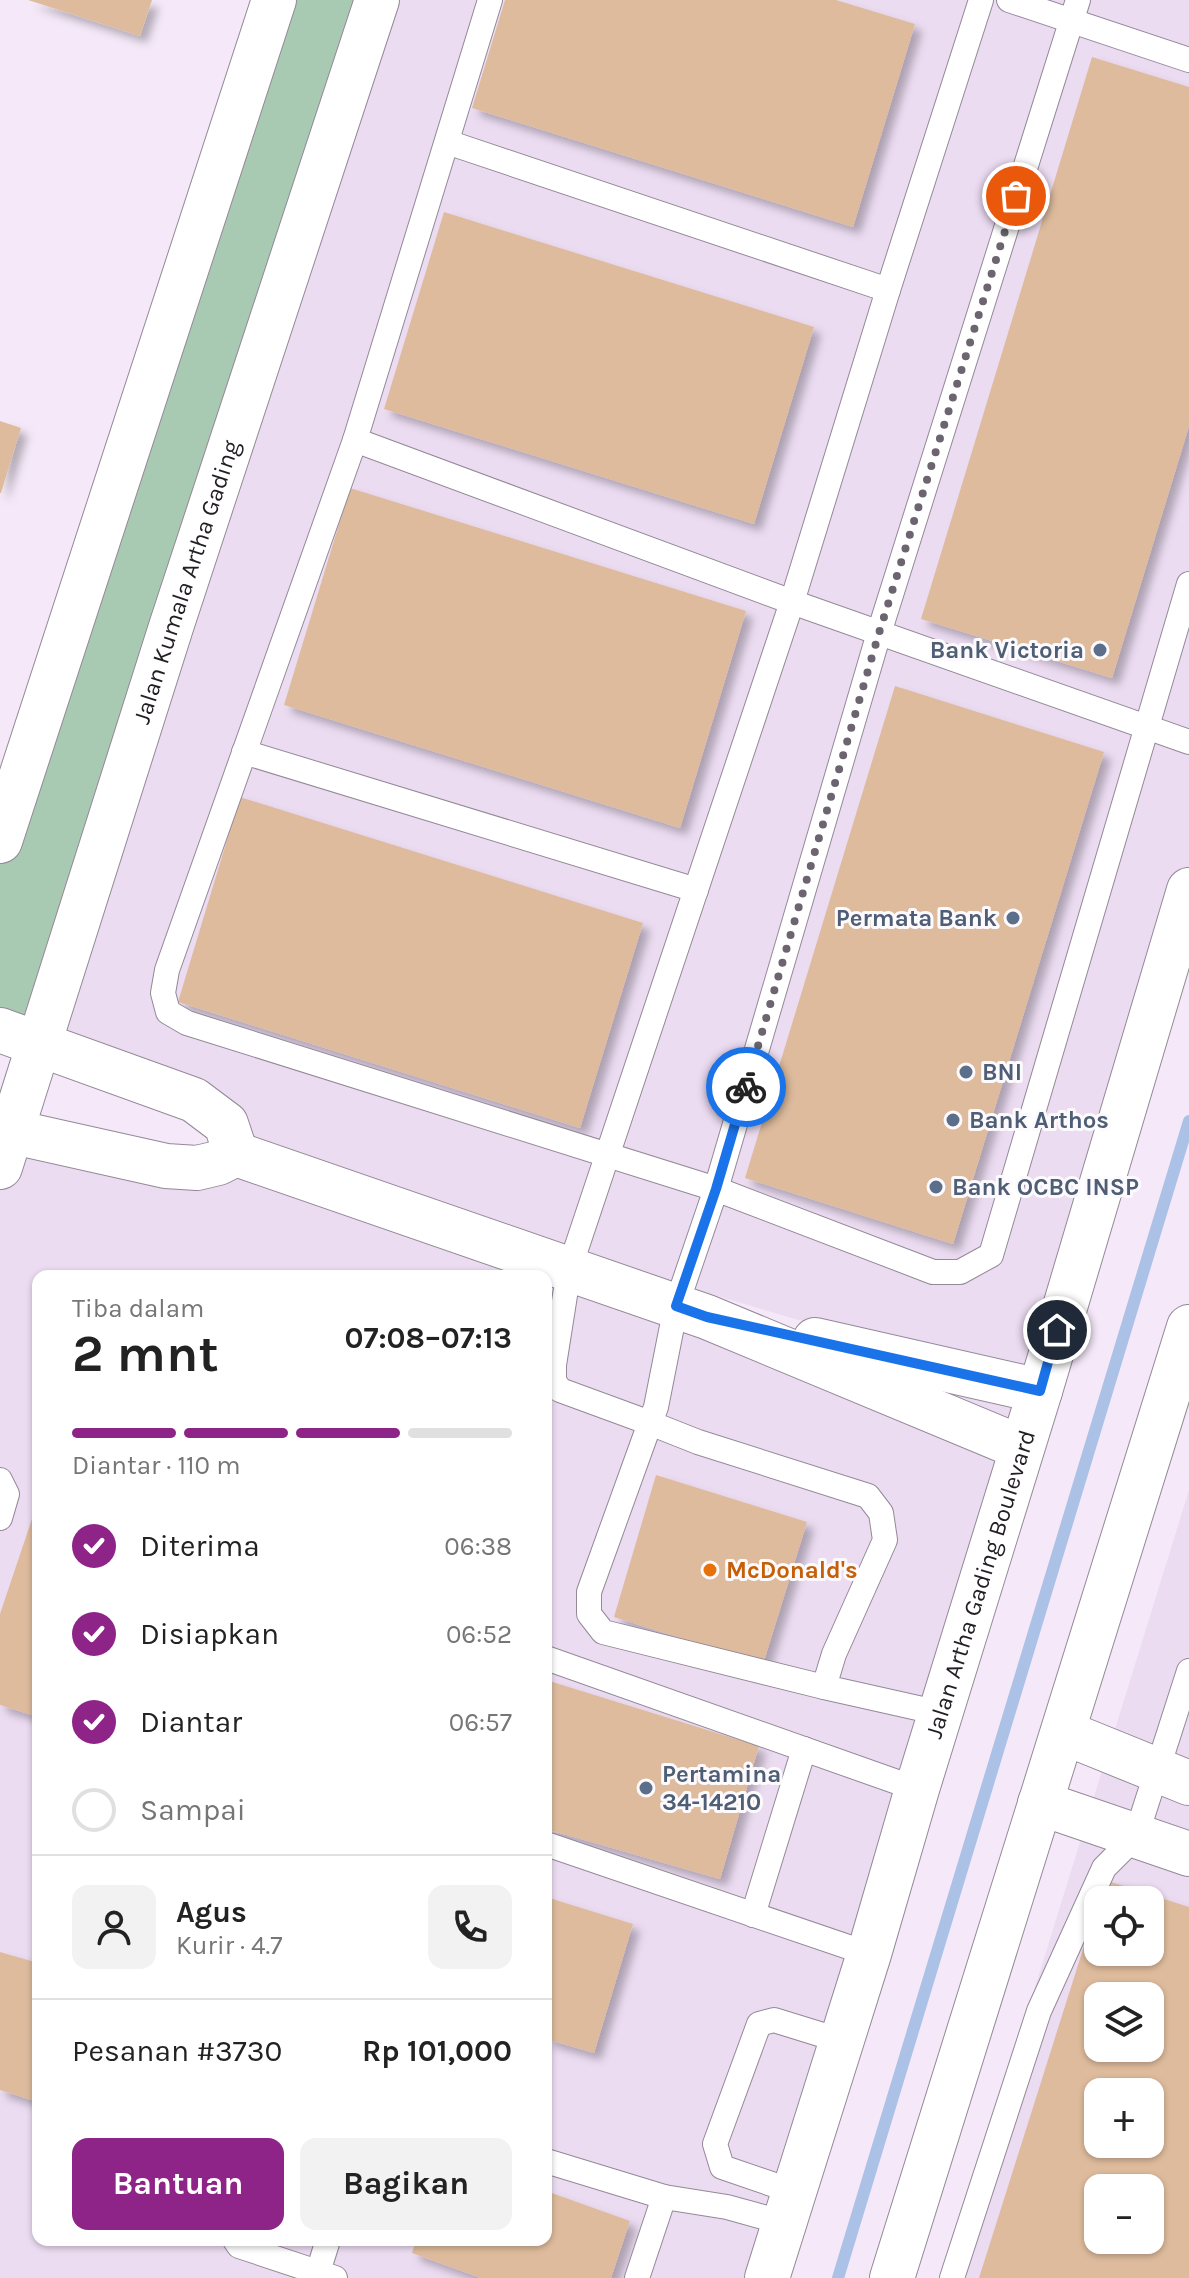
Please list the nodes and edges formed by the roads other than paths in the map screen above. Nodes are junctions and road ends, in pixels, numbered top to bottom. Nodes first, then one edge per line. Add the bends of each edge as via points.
1 (274, 0) edge
2 (377, 0) edge
3 (490, 0) edge
4 (981, 0) edge
5 (1009, 0) edge
6 (1075, 11) edge
7 (1189, 60) edge
8 (447, 142) junction
9 (888, 290) junction
10 (355, 440) junction
11 (1189, 584) edge
12 (792, 602) junction
13 (879, 633) junction
14 (1146, 728) junction
15 (1189, 742) edge
16 (244, 752) junction
17 (0, 841) edge
18 (696, 890) junction
19 (1189, 890) edge
20 (19, 1038) edge
21 (4, 1143) edge
22 (236, 1154) junction
23 (608, 1155) junction
24 (716, 1189) junction
25 (569, 1270) junction
26 (692, 1312) junction
27 (1189, 1327) edge
28 (1040, 1391) junction
29 (650, 1423) junction
30 (1022, 1448) junction
31 (0, 1480) edge
32 (0, 1518) edge
33 (552, 1660) edge
34 (1189, 1671) edge
35 (824, 1687) junction
36 (940, 1713) junction
37 (1063, 1732) junction
38 (804, 1749) junction
39 (1173, 1777) edge
40 (917, 1789) junction
41 (1040, 1803) junction
42 (1136, 1836) junction
43 (552, 1846) edge
44 (1189, 1854) edge
45 (753, 1915) junction
46 (869, 1954) junction
47 (842, 2041) junction
48 (552, 2163) edge
49 (664, 2197) junction
50 (790, 2208) junction
51 (239, 2246) edge
52 (328, 2246) edge
53 (326, 2275) edge
54 (637, 2278) edge
55 (767, 2278) edge
56 (892, 2278) edge
57 (952, 2278) edge

1 - 17 street
2 - 20 street, Jalan Kumala Artha Gading
3 - 8 lane
4 - 9 lane
5 - 6 lane
6 - 7 lane
6 - 13 lane
8 - 9 lane
8 - 10 lane
9 - 12 lane
10 - 12 lane
10 - 16 lane
11 - 14 lane
12 - 13 lane
12 - 18 lane
13 - 14 lane
13 - 24 lane
14 - 15 lane
14 - 24 lane via 991,1255 960,1272 933,1272
16 - 18 lane
16 - 23 lane via 167,970 163,993 168,1012 187,1023
18 - 23 lane
19 - 28 street, Jalan Artha Gading Boulevard
20 - 21 street, Jalan Kumala Artha Gading
20 - 22 street via 194,1100 226,1124
21 - 22 street via 197,1168
22 - 25 street
23 - 24 lane
23 - 25 lane
24 - 26 lane
25 - 26 street
25 - 29 lane via 554,1381 560,1390
26 - 28 street
26 - 29 lane
26 - 30 street
27 - 37 street
28 - 30 street, Jalan Artha Gading Boulevard
29 - 35 lane via 868,1496 881,1513 885,1540
29 - 35 lane via 589,1592 589,1614 603,1632
30 - 36 street, Jalan Artha Gading Boulevard
31 - 32 lane via 7,1494
33 - 38 lane
34 - 39 lane
35 - 36 lane
36 - 40 street, Jalan Artha Gading Boulevard
37 - 39 street
37 - 41 street
38 - 40 lane
38 - 45 lane
39 - 42 lane
40 - 46 street, Jalan Artha Gading Boulevard
41 - 42 street
41 - 56 street
42 - 44 street
42 - 57 lane via 1104,1868 1039,2011
43 - 45 lane
45 - 46 lane
46 - 47 street, Jalan Artha Gading Boulevard
47 - 50 street, Jalan Artha Gading Boulevard
47 - 50 lane via 774,2020 759,2024 715,2144 722,2167
48 - 49 lane
49 - 50 lane via 727,2207
49 - 54 lane
50 - 55 street, Jalan Artha Gading Boulevard
51 - 53 lane
52 - 53 lane

